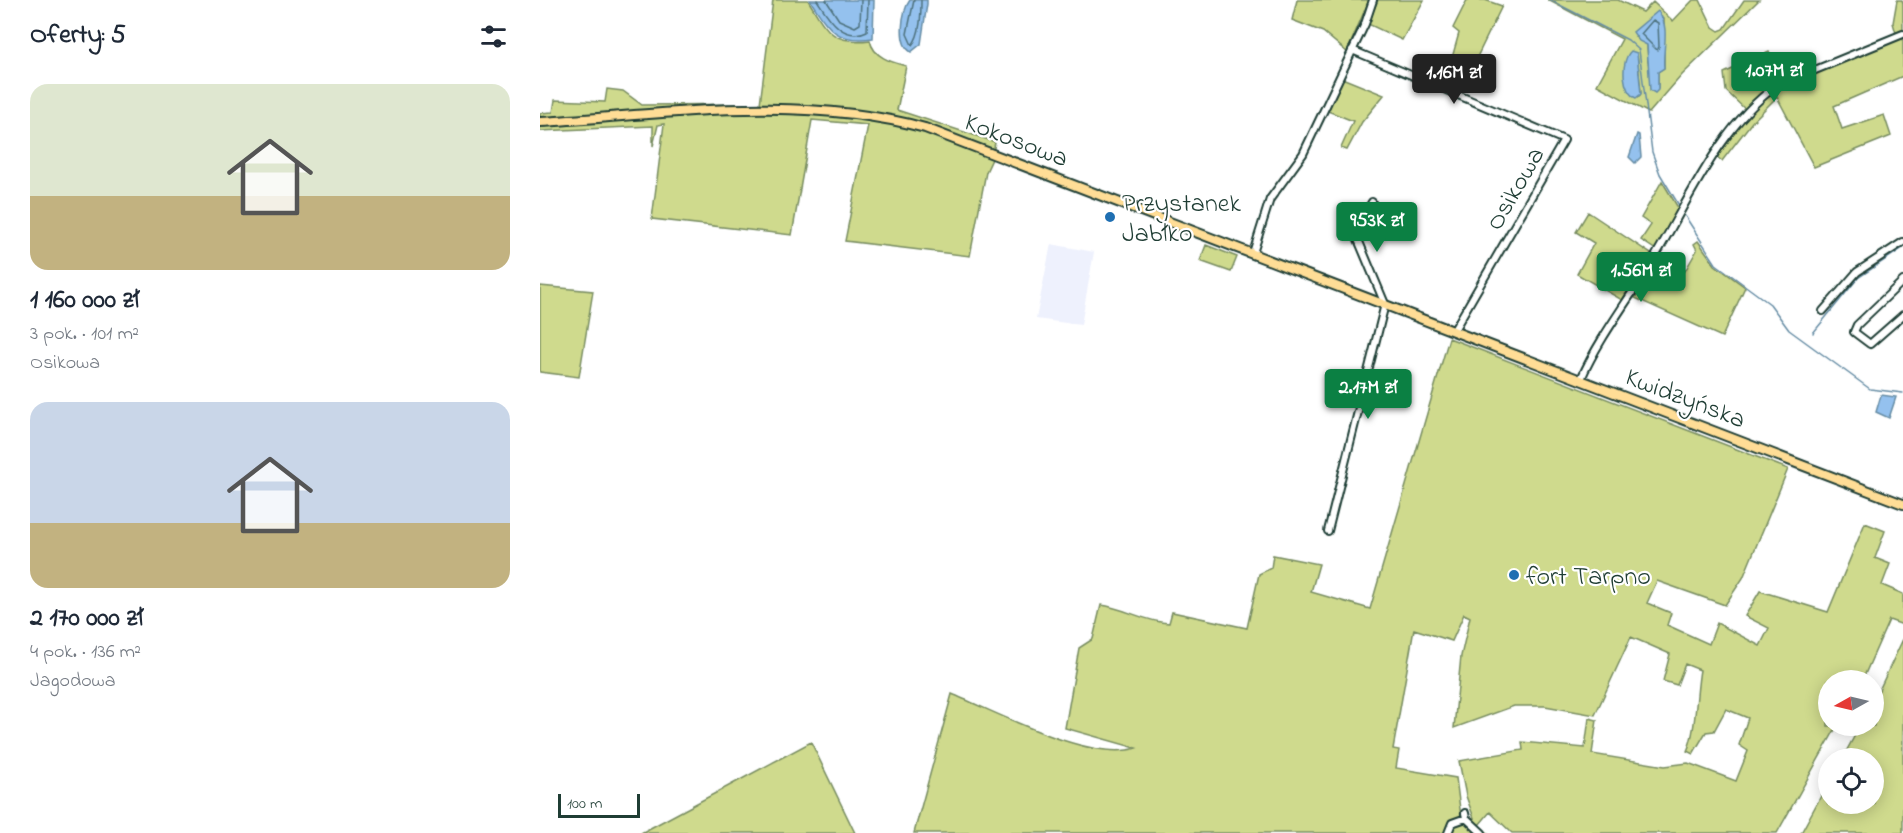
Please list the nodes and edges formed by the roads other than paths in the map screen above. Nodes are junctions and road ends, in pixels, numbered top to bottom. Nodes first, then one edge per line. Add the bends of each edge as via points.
1 (1372, 0) edge
2 (1903, 34) edge
3 (1352, 50) junction
4 (540, 122) edge
5 (1372, 202) dead end
6 (1903, 243) edge
7 (1253, 253) junction
8 (1903, 281) edge
9 (1385, 304) junction
10 (1823, 311) dead end
11 (1903, 315) edge
12 (1454, 330) junction
13 (1581, 380) junction
14 (1903, 504) edge
15 (1328, 531) dead end
16 (1448, 833) edge
17 (1482, 833) edge

1 - 3 street
2 - 13 street via 1776,86 1758,99 1712,159
3 - 7 street via 1303,154 1270,199
3 - 12 street, Osikowa via 1564,140
4 - 7 main road, Kokosowa via 789,109 873,116 925,128 985,149
5 - 9 street via 1357,228 1357,237
6 - 10 street via 1857,272
7 - 9 main road, Kokosowa
8 - 11 street via 1854,332 1870,344
9 - 12 main road, Kokosowa
9 - 15 street
12 - 13 main road, Kwidzyńska
13 - 14 main road, Kwidzyńska
16 - 17 street via 1452,823 1465,815

